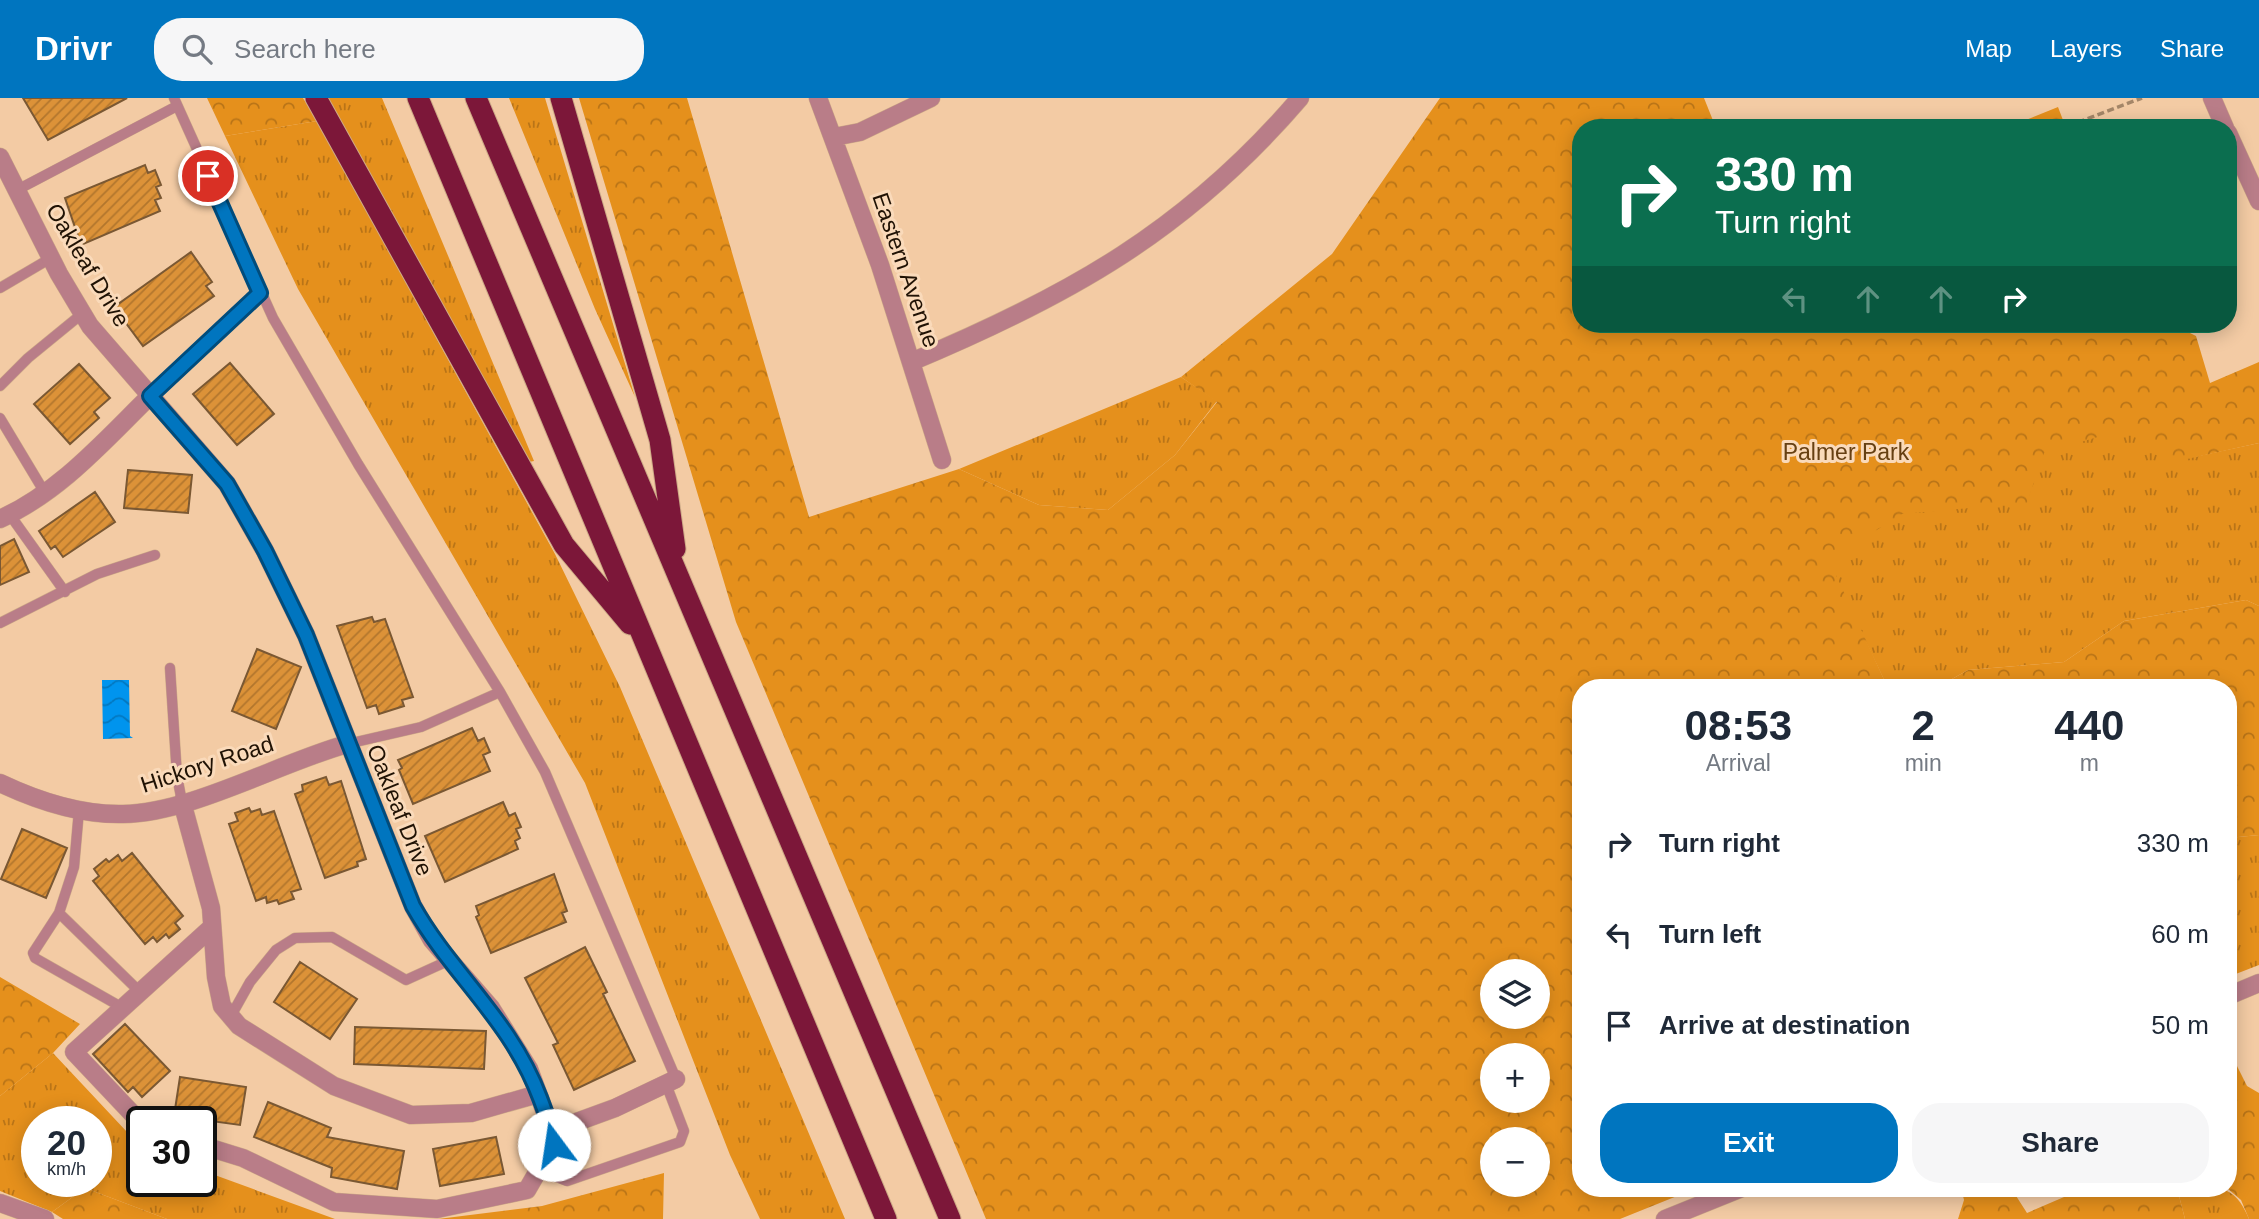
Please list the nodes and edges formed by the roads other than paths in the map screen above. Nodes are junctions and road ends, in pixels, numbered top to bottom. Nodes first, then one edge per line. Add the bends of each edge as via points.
1 (316, 98) edge
2 (418, 98) edge
3 (477, 98) edge
4 (561, 98) edge
5 (818, 98) edge
6 (931, 98) edge
7 (1300, 98) edge
8 (2212, 98) edge
9 (176, 102) edge
10 (2221, 119) edge
11 (834, 137) junction
12 (2237, 153) edge
13 (0, 157) edge
14 (17, 190) junction
15 (2259, 201) edge
16 (51, 258) junction
17 (0, 288) edge
18 (260, 293) junction
19 (83, 313) junction
20 (911, 362) junction
21 (0, 386) edge
22 (150, 396) junction
23 (0, 418) edge
24 (942, 460) dead end
25 (45, 493) junction
26 (5, 517) edge
27 (155, 555) dead end
28 (678, 576) junction
29 (65, 592) junction
30 (0, 623) edge
31 (645, 641) junction
32 (170, 668) dead end
33 (500, 692) junction
34 (347, 744) junction
35 (0, 783) edge
36 (182, 802) junction
37 (79, 810) junction
38 (59, 912) junction
39 (212, 928) junction
40 (450, 960) junction
41 (2259, 983) edge
42 (140, 992) junction
43 (2237, 992) edge
44 (123, 1008) junction
45 (231, 1016) junction
46 (671, 1082) junction
47 (538, 1094) junction
48 (126, 1107) edge
49 (552, 1131) junction
50 (217, 1150) edge
51 (539, 1170) junction
52 (1720, 1197) edge
53 (0, 1203) edge
54 (45, 1219) edge
55 (886, 1219) edge
56 (950, 1219) edge
57 (1665, 1219) edge

1 - 31 highway via 564,545
2 - 31 highway
3 - 28 highway
4 - 28 highway via 660,440
5 - 11 street, Eastern Avenue
6 - 11 street via 860,132
7 - 20 street via 1225,177 1157,233 1096,274 1012,319
8 - 10 street
9 - 14 lane
9 - 18 lane
11 - 20 street, Eastern Avenue
12 - 15 street
13 - 14 street, Oakleaf Drive
14 - 16 street, Oakleaf Drive
16 - 17 lane
16 - 19 street, Oakleaf Drive
18 - 22 lane
18 - 33 lane via 358,464
19 - 21 lane
19 - 22 street, Oakleaf Drive
20 - 24 street, Eastern Avenue
22 - 25 street via 73,472
22 - 34 street, Oakleaf Drive via 227,484 265,551 306,635
23 - 25 lane
25 - 26 street
26 - 29 lane
27 - 29 lane via 97,574
28 - 56 highway
29 - 30 lane
31 - 55 highway
32 - 36 lane
33 - 34 lane via 421,727
33 - 46 lane via 545,772
34 - 36 street, Hickory Road
34 - 40 street, Oakleaf Drive via 413,906 432,940
35 - 37 street, Hickory Road
36 - 37 street, Hickory Road via 124,814
36 - 39 street via 211,908
37 - 38 lane via 74,867
38 - 42 lane
38 - 44 lane via 33,953 36,958
39 - 42 street
39 - 45 street via 222,1006
40 - 45 lane via 406,980 332,937 295,939 276,950
40 - 47 street, Oakleaf Drive via 491,1008 529,1069
41 - 43 street
42 - 44 street
44 - 48 street via 74,1052
45 - 47 street via 239,1026 334,1086 411,1115 471,1113
46 - 49 street
46 - 51 lane via 684,1131 680,1142 567,1181
47 - 49 street, Oakleaf Drive
49 - 51 street via 554,1145
50 - 51 street via 334,1202 437,1209 527,1190
52 - 57 street
53 - 54 street

